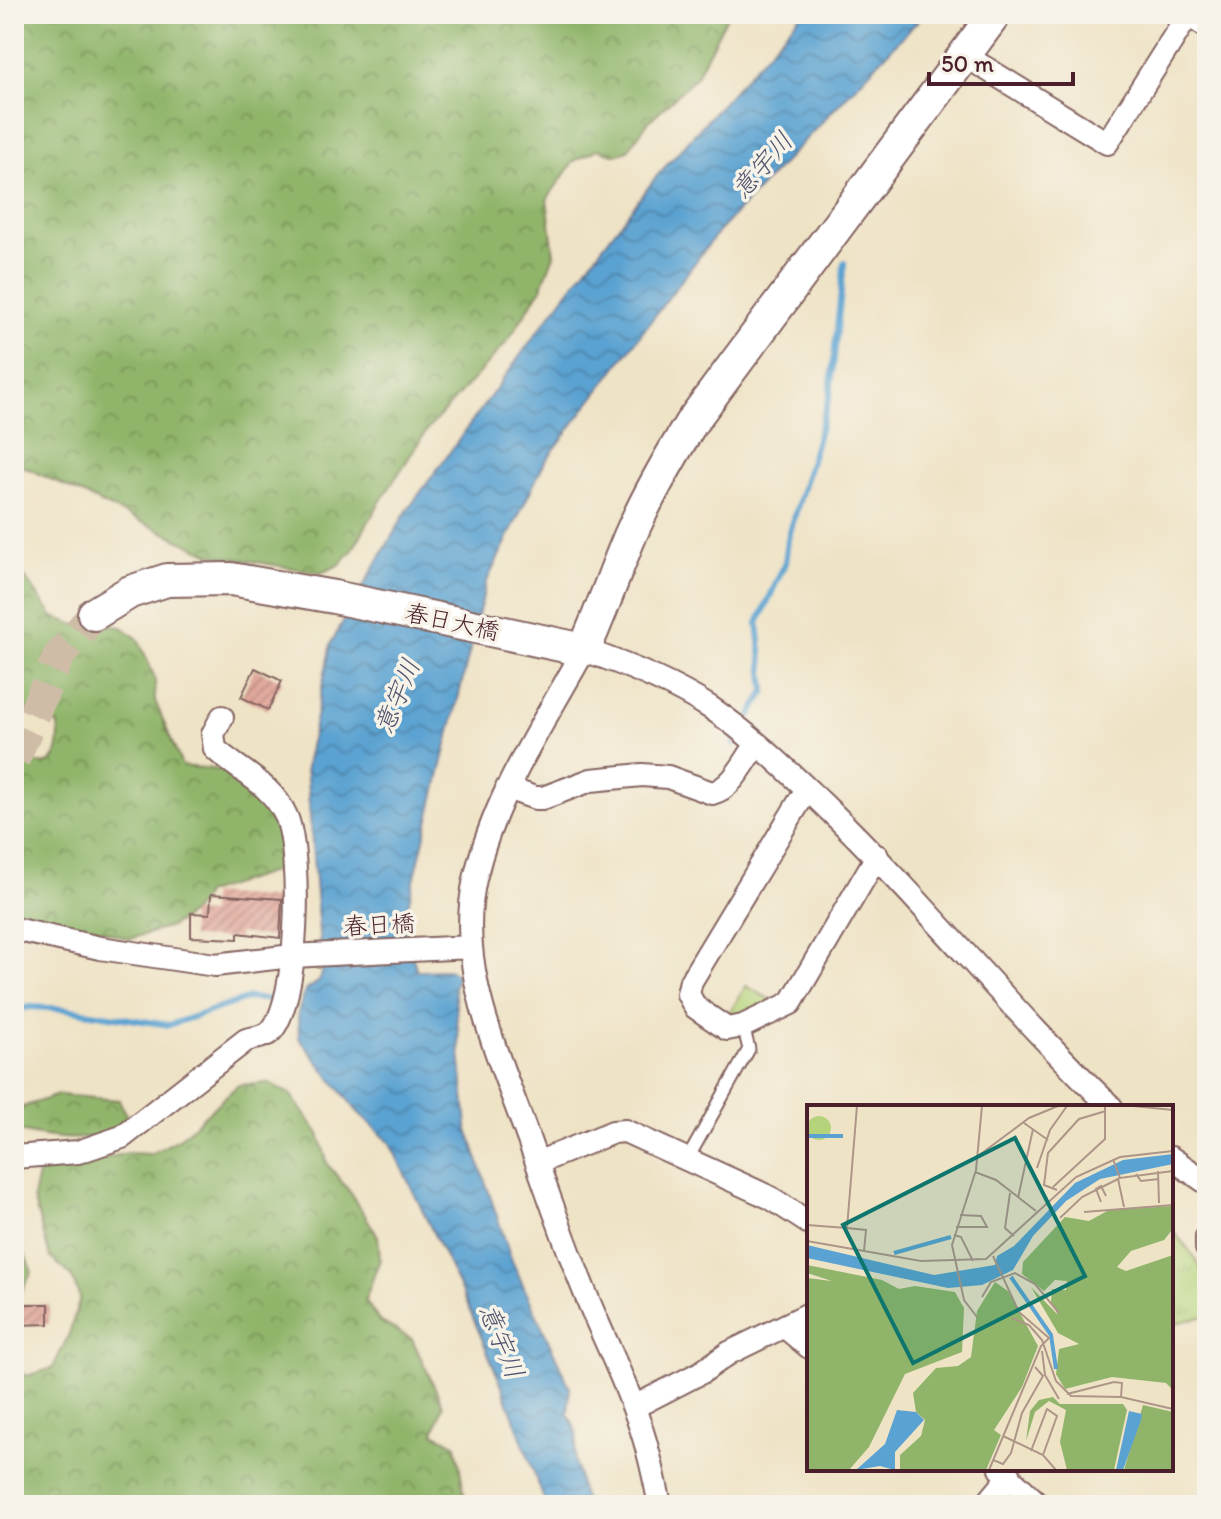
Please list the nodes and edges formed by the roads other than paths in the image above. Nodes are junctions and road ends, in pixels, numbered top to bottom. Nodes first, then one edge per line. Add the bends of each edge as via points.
1 (995, 14) edge
2 (1195, 19) edge
3 (964, 55) junction
4 (94, 614) tunnel mouth
5 (577, 649) junction
6 (222, 717) dead end
7 (757, 744) junction
8 (507, 788) junction
9 (807, 789) junction
10 (877, 856) junction
11 (14, 929) edge
12 (465, 947) junction
13 (297, 956) junction
14 (743, 1026) junction
15 (1109, 1105) edge
16 (14, 1157) edge
17 (1173, 1159) edge
18 (687, 1160) junction
19 (537, 1163) junction
20 (1207, 1183) edge
21 (807, 1222) edge
22 (1207, 1237) edge
23 (1207, 1248) edge
24 (807, 1315) edge
25 (785, 1327) junction
26 (807, 1345) edge
27 (634, 1407) junction
28 (1006, 1473) edge
29 (660, 1505) edge
30 (986, 1505) edge
31 (1039, 1505) edge

1 - 3 street
2 - 3 street via 1107,143
3 - 5 street via 691,423 630,536 601,615
4 - 5 street, 春日大橋 via 130,592 182,578 231,579
5 - 7 street via 627,665 693,698
5 - 8 street
6 - 13 street via 213,734 215,749 269,793 293,837
7 - 8 street via 733,779 712,793 655,775 591,780 543,798
7 - 9 street
8 - 12 street via 483,847
9 - 10 street
9 - 14 street via 688,987 695,1007 712,1020 727,1029
10 - 14 street via 791,1003
10 - 15 street
11 - 13 street, 春日橋 via 215,965
12 - 13 street, 春日橋
12 - 19 street
13 - 16 street via 278,1020 268,1034 246,1040 122,1137 78,1152
14 - 18 lane via 749,1049
17 - 20 street
18 - 19 street via 625,1131
18 - 21 street via 771,1198
19 - 27 street
22 - 23 street
24 - 25 street
25 - 26 street
25 - 27 street
27 - 29 street
28 - 30 street
28 - 31 street

